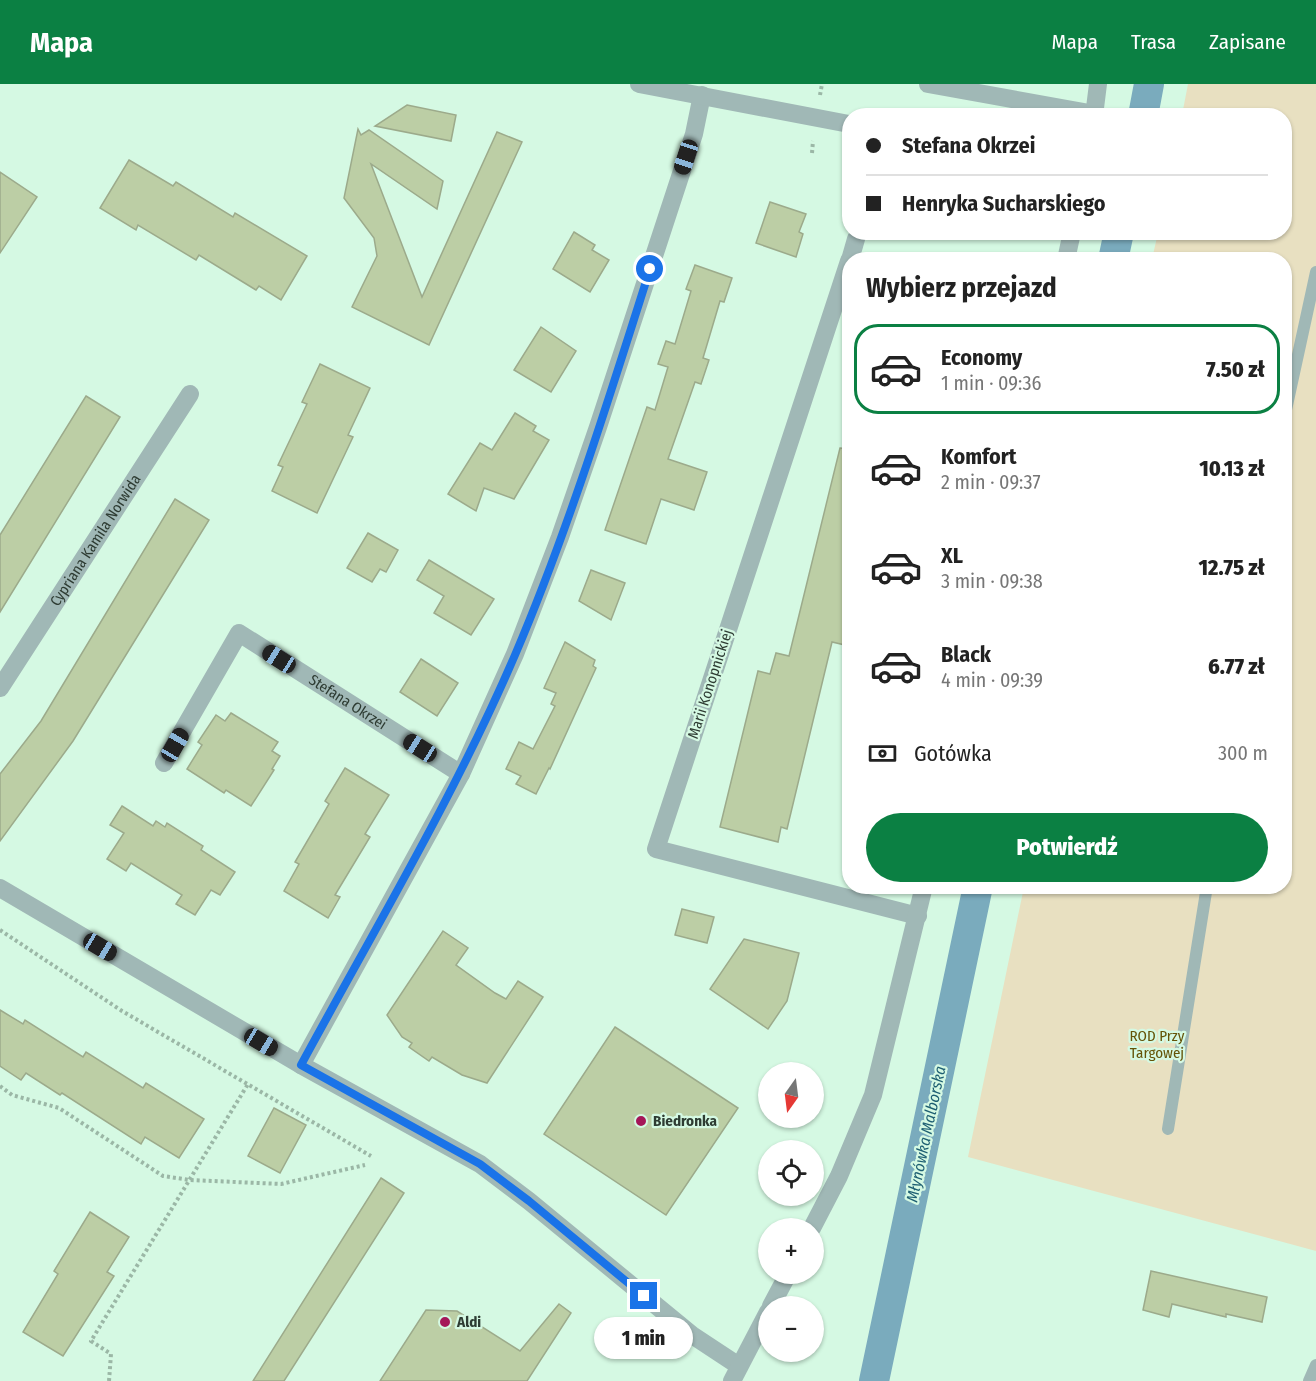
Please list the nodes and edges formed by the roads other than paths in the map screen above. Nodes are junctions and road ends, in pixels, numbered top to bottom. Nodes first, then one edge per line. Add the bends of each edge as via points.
1 (639, 84) edge
2 (928, 84) edge
3 (1098, 84) edge
4 (702, 95) junction
5 (1057, 108) edge
6 (1096, 108) edge
7 (842, 123) edge
8 (1316, 272) edge
9 (842, 281) edge
10 (1292, 382) edge
11 (190, 394) dead end
12 (0, 688) edge
13 (164, 763) dead end
14 (461, 774) junction
15 (0, 888) edge
16 (922, 894) edge
17 (1206, 894) edge
18 (918, 916) junction
19 (301, 1065) junction
20 (1168, 1130) dead end
21 (817, 1218) edge
22 (758, 1331) edge
23 (1316, 1365) edge
24 (736, 1374) edge
25 (1309, 1381) edge

1 - 4 street
2 - 5 street
3 - 6 street
4 - 7 street
4 - 14 street via 694,134 560,537 516,654
8 - 10 lane
9 - 18 street, Marii Konopnickiej via 656,849
11 - 12 street, Cypriana Kamila Norwida
13 - 14 street, Stefana Okrzei via 239,633
14 - 19 street
15 - 19 street
16 - 18 street
17 - 20 lane
18 - 21 street via 873,1095
19 - 24 street via 480,1164
22 - 24 street
23 - 25 lane

